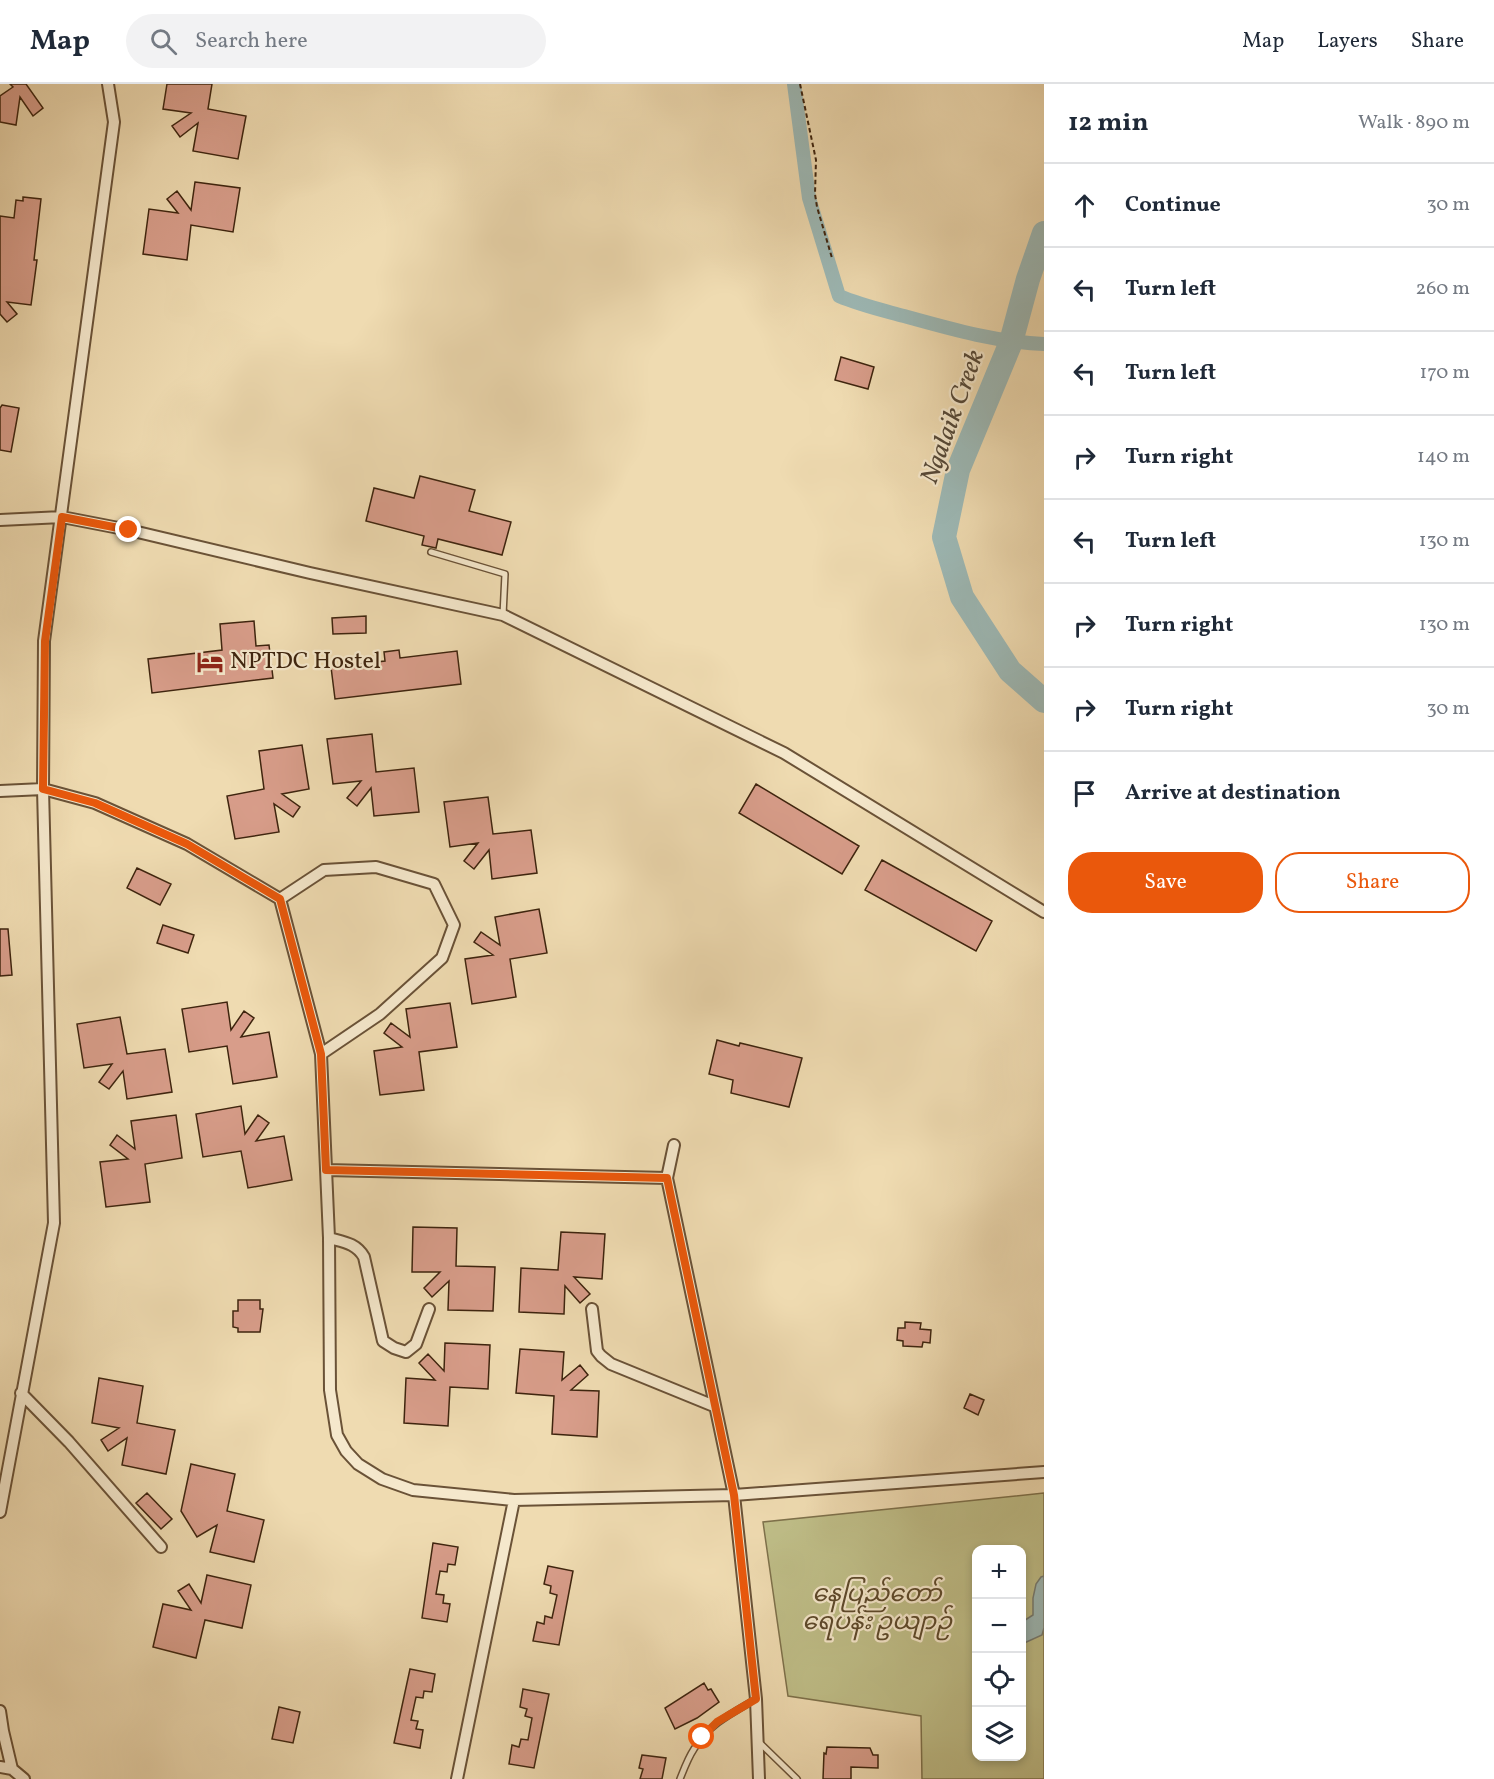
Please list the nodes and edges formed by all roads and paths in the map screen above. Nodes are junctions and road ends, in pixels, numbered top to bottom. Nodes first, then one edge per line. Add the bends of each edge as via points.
1 (108, 84) edge
2 (800, 84) edge
3 (832, 258) dead end
4 (62, 517) junction
5 (0, 520) edge
6 (431, 552) dead end
7 (503, 615) junction
8 (43, 789) junction
9 (0, 791) edge
10 (280, 899) junction
11 (1044, 912) edge
12 (321, 1054) junction
13 (675, 1145) dead end
14 (326, 1170) junction
15 (667, 1178) junction
16 (329, 1238) junction
17 (429, 1309) dead end
18 (592, 1310) dead end
19 (21, 1393) junction
20 (714, 1406) junction
21 (1044, 1472) edge
22 (734, 1495) junction
23 (513, 1500) junction
24 (0, 1512) edge
25 (161, 1547) dead end
26 (756, 1699) junction
27 (0, 1711) edge
28 (1, 1730) edge
29 (759, 1742) junction
30 (0, 1767) edge
31 (12, 1769) junction
32 (24, 1779) edge
33 (456, 1779) edge
34 (680, 1779) edge
35 (759, 1779) edge
36 (797, 1779) edge

1 - 4 street via 114,122
2 - 3 path via 815,152 817,207
4 - 5 street
4 - 7 street
4 - 8 street via 45,641
6 - 7 lane via 505,574
7 - 11 street via 784,753
8 - 9 street
8 - 10 street via 95,803 187,844
8 - 19 street via 54,1223
10 - 12 street
10 - 12 street via 324,870 376,867 434,884 454,925 442,958 380,1014
12 - 14 street
13 - 15 street
14 - 15 street
14 - 16 street
15 - 20 street
16 - 17 street via 352,1244 364,1257 383,1341 406,1352 416,1344
16 - 23 street via 330,1390 337,1435 346,1451 382,1479 413,1490
18 - 20 street via 597,1351 611,1364
19 - 24 street
19 - 25 street
20 - 22 street
21 - 22 street
22 - 23 street
22 - 26 street
23 - 33 street
26 - 29 street
26 - 34 lane via 717,1722 702,1737
27 - 28 street
28 - 31 street
29 - 35 street
29 - 36 lane
30 - 31 street
31 - 32 street

